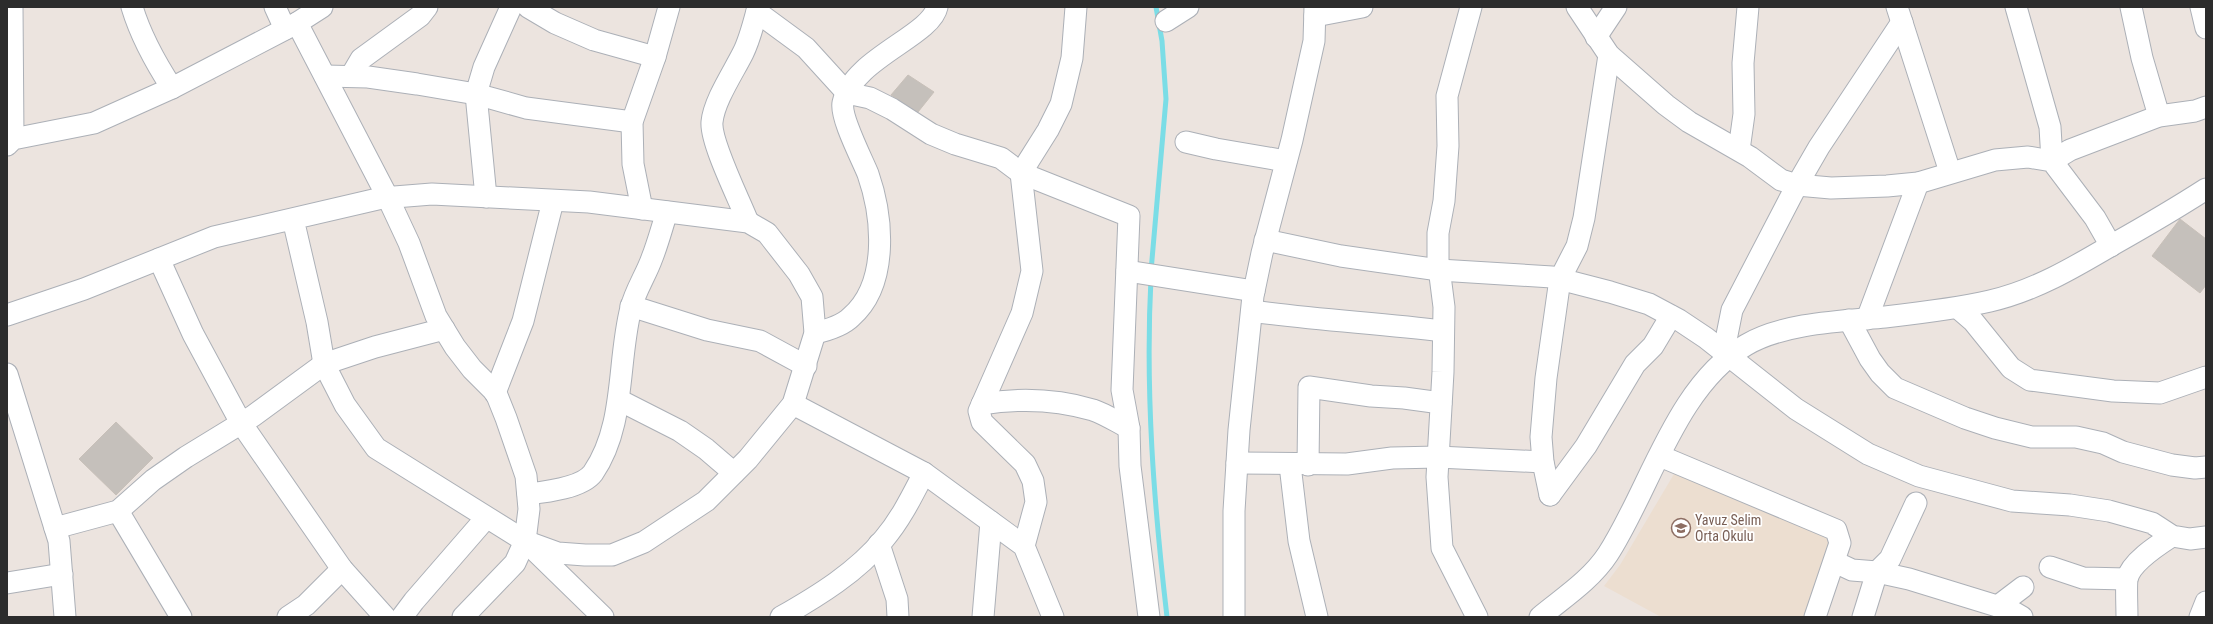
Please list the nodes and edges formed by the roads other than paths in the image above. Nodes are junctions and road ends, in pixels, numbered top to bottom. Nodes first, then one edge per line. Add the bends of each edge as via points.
1 (12, 7) edge
2 (132, 7) edge
3 (274, 7) edge
4 (322, 7) edge
5 (427, 7) edge
6 (511, 7) edge
7 (528, 7) edge
8 (669, 7) edge
9 (937, 7) edge
10 (1076, 7) edge
11 (1188, 7) edge
12 (1362, 7) edge
13 (1471, 7) edge
14 (1577, 7) edge
15 (1616, 7) edge
16 (1748, 7) edge
17 (2016, 7) edge
18 (2131, 7) edge
19 (2201, 7) edge
20 (758, 9) edge
21 (1315, 11) edge
22 (1900, 15) edge
23 (1166, 20) dead end
24 (291, 26) junction
25 (2206, 28) edge
26 (1596, 37) junction
27 (1609, 55) junction
28 (655, 57) junction
29 (325, 76) junction
30 (351, 76) junction
31 (172, 88) junction
32 (847, 93) junction
33 (476, 94) junction
34 (2206, 107) edge
35 (2159, 116) junction
36 (632, 122) junction
37 (10, 142) edge
38 (1186, 142) dead end
39 (1739, 150) junction
40 (1286, 161) junction
41 (2052, 161) junction
42 (1950, 172) junction
43 (1021, 173) junction
44 (1918, 183) junction
45 (1797, 185) junction
46 (2206, 189) edge
47 (486, 197) junction
48 (388, 198) junction
49 (553, 201) junction
50 (642, 209) junction
51 (667, 212) junction
52 (293, 219) junction
53 (748, 222) junction
54 (1265, 240) junction
55 (2111, 246) junction
56 (159, 259) junction
57 (1439, 270) junction
58 (1133, 272) junction
59 (1560, 279) junction
60 (1253, 301) junction
61 (631, 306) junction
62 (1958, 308) junction
63 (7, 315) edge
64 (1671, 316) junction
65 (1858, 319) junction
66 (444, 329) junction
67 (1443, 331) junction
68 (816, 333) junction
69 (1730, 356) junction
70 (324, 364) junction
71 (806, 366) junction
72 (7, 374) edge
73 (2206, 377) edge
74 (495, 392) junction
75 (619, 400) junction
76 (1441, 403) junction
77 (793, 404) junction
78 (982, 404) junction
79 (13, 416) edge
80 (241, 423) junction
81 (1129, 428) junction
82 (1660, 456) junction
83 (1438, 457) junction
84 (1543, 462) junction
85 (1237, 463) junction
86 (1299, 465) junction
87 (2206, 467) edge
88 (734, 473) junction
89 (924, 473) junction
90 (528, 494) junction
91 (1916, 503) dead end
92 (118, 511) junction
93 (486, 518) junction
94 (991, 522) junction
95 (55, 528) junction
96 (2172, 536) junction
97 (2206, 537) edge
98 (525, 541) junction
99 (879, 544) junction
100 (1024, 546) junction
101 (1835, 562) junction
102 (2050, 567) dead end
103 (342, 569) junction
104 (1877, 572) junction
105 (62, 574) junction
106 (2127, 579) junction
107 (7, 583) edge
108 (2023, 587) dead end
109 (2206, 602) edge
110 (1998, 606) junction
111 (792, 614) edge
112 (65, 617) edge
113 (181, 617) edge
114 (288, 617) edge
115 (385, 617) edge
116 (402, 617) edge
117 (463, 617) edge
118 (603, 617) edge
119 (898, 617) edge
120 (983, 617) edge
121 (1053, 617) edge
122 (1149, 617) edge
123 (1234, 617) edge
124 (1317, 617) edge
125 (1477, 617) edge
126 (1540, 617) edge
127 (1814, 617) edge
128 (1863, 617) edge
129 (2022, 617) edge
130 (2127, 617) edge
131 (2200, 617) edge

1 - 37 street
2 - 31 street via 140,32
3 - 24 street
4 - 24 street
5 - 30 street via 420,16 361,59
6 - 33 street via 484,67
7 - 28 street via 555,23 594,40
8 - 28 street
9 - 32 street via 922,27 866,68
10 - 43 street via 1072,58 1061,104
11 - 23 street
12 - 21 street
13 - 57 street via 1447,96 1448,146 1444,201 1438,232
14 - 26 street
15 - 26 street
16 - 39 street via 1743,63 1744,114
17 - 41 street via 2050,127
18 - 35 street via 2142,58
19 - 25 street
20 - 32 street via 806,48
20 - 53 street via 744,51 712,122 713,136 719,153
21 - 40 street via 1314,41
22 - 42 street
22 - 45 street
24 - 29 street
24 - 31 street
26 - 27 street
27 - 39 street via 1689,122
27 - 59 street via 1584,218 1577,246
28 - 36 street
29 - 30 street
29 - 48 street
30 - 33 street
31 - 37 street via 94,123
32 - 43 street via 870,98 931,134 1002,158
32 - 68 street via 843,103 847,122 868,175 878,217 878,260 868,298 851,318 831,329
33 - 36 street via 526,108
33 - 47 street
34 - 35 street
35 - 41 street via 2070,150
36 - 50 street via 633,164
38 - 40 street
39 - 45 street via 1781,180
40 - 54 street
41 - 42 street via 2028,157 1995,160
41 - 55 street via 2095,218
42 - 44 street
43 - 58 street via 1129,216
43 - 78 street via 1032,271 1022,313
44 - 45 street via 1831,188
44 - 65 street
45 - 69 street via 1732,310 1726,340
46 - 55 street via 2154,223
47 - 48 street via 432,194
47 - 49 street
48 - 52 street
48 - 66 street via 409,243 436,316
49 - 50 street via 589,202
49 - 74 street via 523,321
50 - 51 street
51 - 53 street
51 - 61 street via 652,258
52 - 56 street via 214,237
52 - 70 street
53 - 68 street via 767,233 799,274 812,297
54 - 57 street via 1341,256
54 - 60 street
55 - 62 street via 2072,269 2015,295
56 - 63 street via 84,289
56 - 80 street via 193,334
57 - 59 street
57 - 67 street
58 - 60 street
58 - 81 street via 1122,390
59 - 64 street via 1648,304
59 - 84 street via 1546,378 1541,437
60 - 67 street via 1299,318
60 - 85 street
61 - 71 street via 707,330 760,341
61 - 75 street via 625,336
62 - 65 street
62 - 73 street via 1973,321 2011,368 2030,380 2160,393
64 - 69 street
64 - 84 street via 1653,346 1635,364 1586,446 1550,495
65 - 69 street via 1809,325 1770,335 1747,344
65 - 87 street via 1870,360 1895,388 1965,418 2032,437 2076,437 2172,465
66 - 70 street
66 - 74 street via 472,369
67 - 76 street
68 - 71 street
69 - 82 street via 1698,390 1683,411
69 - 96 street via 1796,409 1868,454 1919,476 2012,501 2109,511 2152,523
70 - 80 street
70 - 93 street via 345,405 376,448
71 - 77 street
72 - 79 street
74 - 90 street via 526,476
75 - 88 street via 680,431
75 - 90 street via 605,449 592,474 572,486
76 - 83 street
76 - 86 street via 1309,387
77 - 88 street
77 - 89 street
78 - 81 street via 1009,400 1064,403 1094,411
78 - 100 street via 982,422 1025,464 1033,481 1036,502
79 - 95 street
80 - 92 street via 153,480
80 - 103 street
81 - 122 street via 1130,466
82 - 101 street via 1836,530 1840,543
82 - 126 street via 1607,556 1585,580
83 - 84 street
83 - 86 street
83 - 125 street via 1442,548
85 - 86 street
85 - 123 street via 1234,511
86 - 124 street via 1299,541
88 - 98 street via 706,501 644,542 612,555 558,553
89 - 94 street
89 - 99 street via 905,510
90 - 98 street
91 - 104 street via 1890,559
92 - 95 street
92 - 113 street
93 - 98 street
93 - 116 street
94 - 100 street
94 - 120 street
95 - 105 street
96 - 97 street
96 - 106 street via 2151,550 2133,568
98 - 117 street via 515,563
98 - 118 street
99 - 111 street via 834,584
99 - 119 street via 897,599
100 - 121 street
101 - 104 street via 1852,570
101 - 127 street
102 - 106 street via 2083,578
103 - 114 street via 306,605
103 - 115 street
104 - 110 street
104 - 128 street
105 - 107 street
105 - 112 street
106 - 130 street
108 - 110 street
109 - 131 street
110 - 129 street

